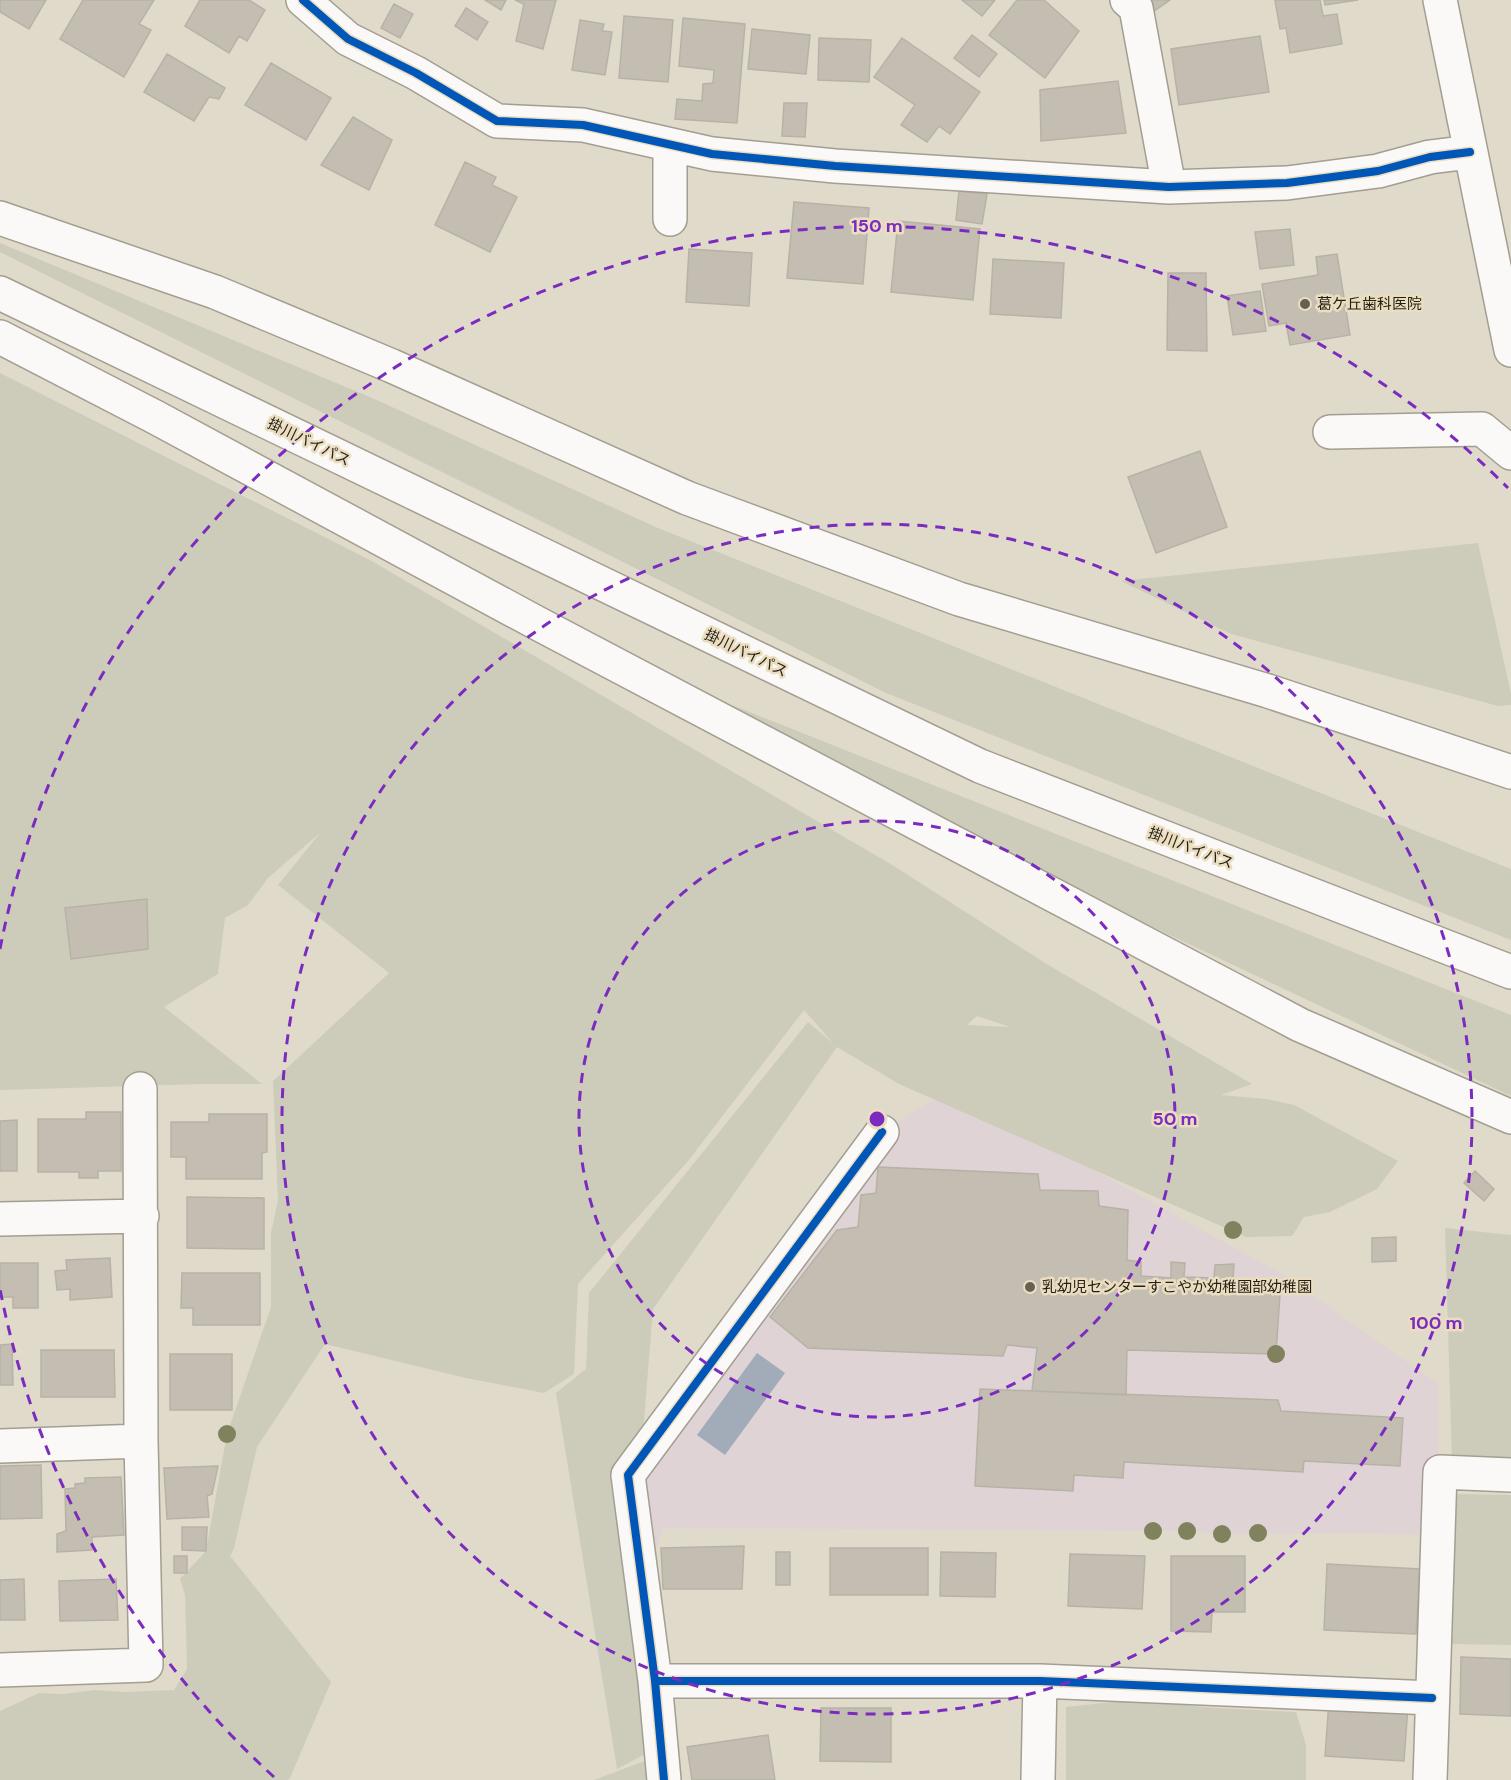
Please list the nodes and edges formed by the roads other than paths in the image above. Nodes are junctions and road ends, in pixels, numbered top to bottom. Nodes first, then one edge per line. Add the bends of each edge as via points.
1 (303, 0) edge
2 (1128, 0) edge
3 (1440, 0) edge
4 (670, 145) junction
5 (1470, 152) junction
6 (1168, 187) junction
7 (0, 218) edge
8 (670, 219) dead end
9 (0, 293) edge
10 (0, 337) edge
11 (1511, 350) edge
12 (1330, 432) dead end
13 (1511, 453) edge
14 (1511, 772) edge
15 (1511, 972) edge
16 (140, 1089) dead end
17 (1511, 1117) edge
18 (882, 1132) dead end
19 (142, 1216) junction
20 (0, 1219) edge
21 (141, 1442) junction
22 (0, 1446) edge
23 (1511, 1474) edge
24 (0, 1670) edge
25 (655, 1680) junction
26 (1040, 1680) junction
27 (1432, 1698) junction
28 (664, 1780) edge
29 (1038, 1780) edge
30 (1430, 1780) edge

1 - 4 main road via 348,39 497,121 583,125
2 - 6 main road via 1136,8
3 - 5 main road
4 - 6 main road via 712,154 835,166
4 - 8 main road
5 - 6 main road via 1430,157 1378,171 1287,183
5 - 11 main road
7 - 14 main road via 214,292 392,366 687,498 959,599 1268,691
9 - 15 main road, 掛川バイパス via 980,766
10 - 17 main road via 1300,1025
12 - 13 main road via 1482,429
16 - 19 main road
18 - 25 main road via 628,1475
19 - 20 main road
19 - 21 main road
21 - 22 main road
21 - 24 main road via 146,1665
23 - 27 main road via 1440,1472
25 - 26 main road
25 - 28 main road
26 - 27 main road
26 - 29 main road
27 - 30 main road

